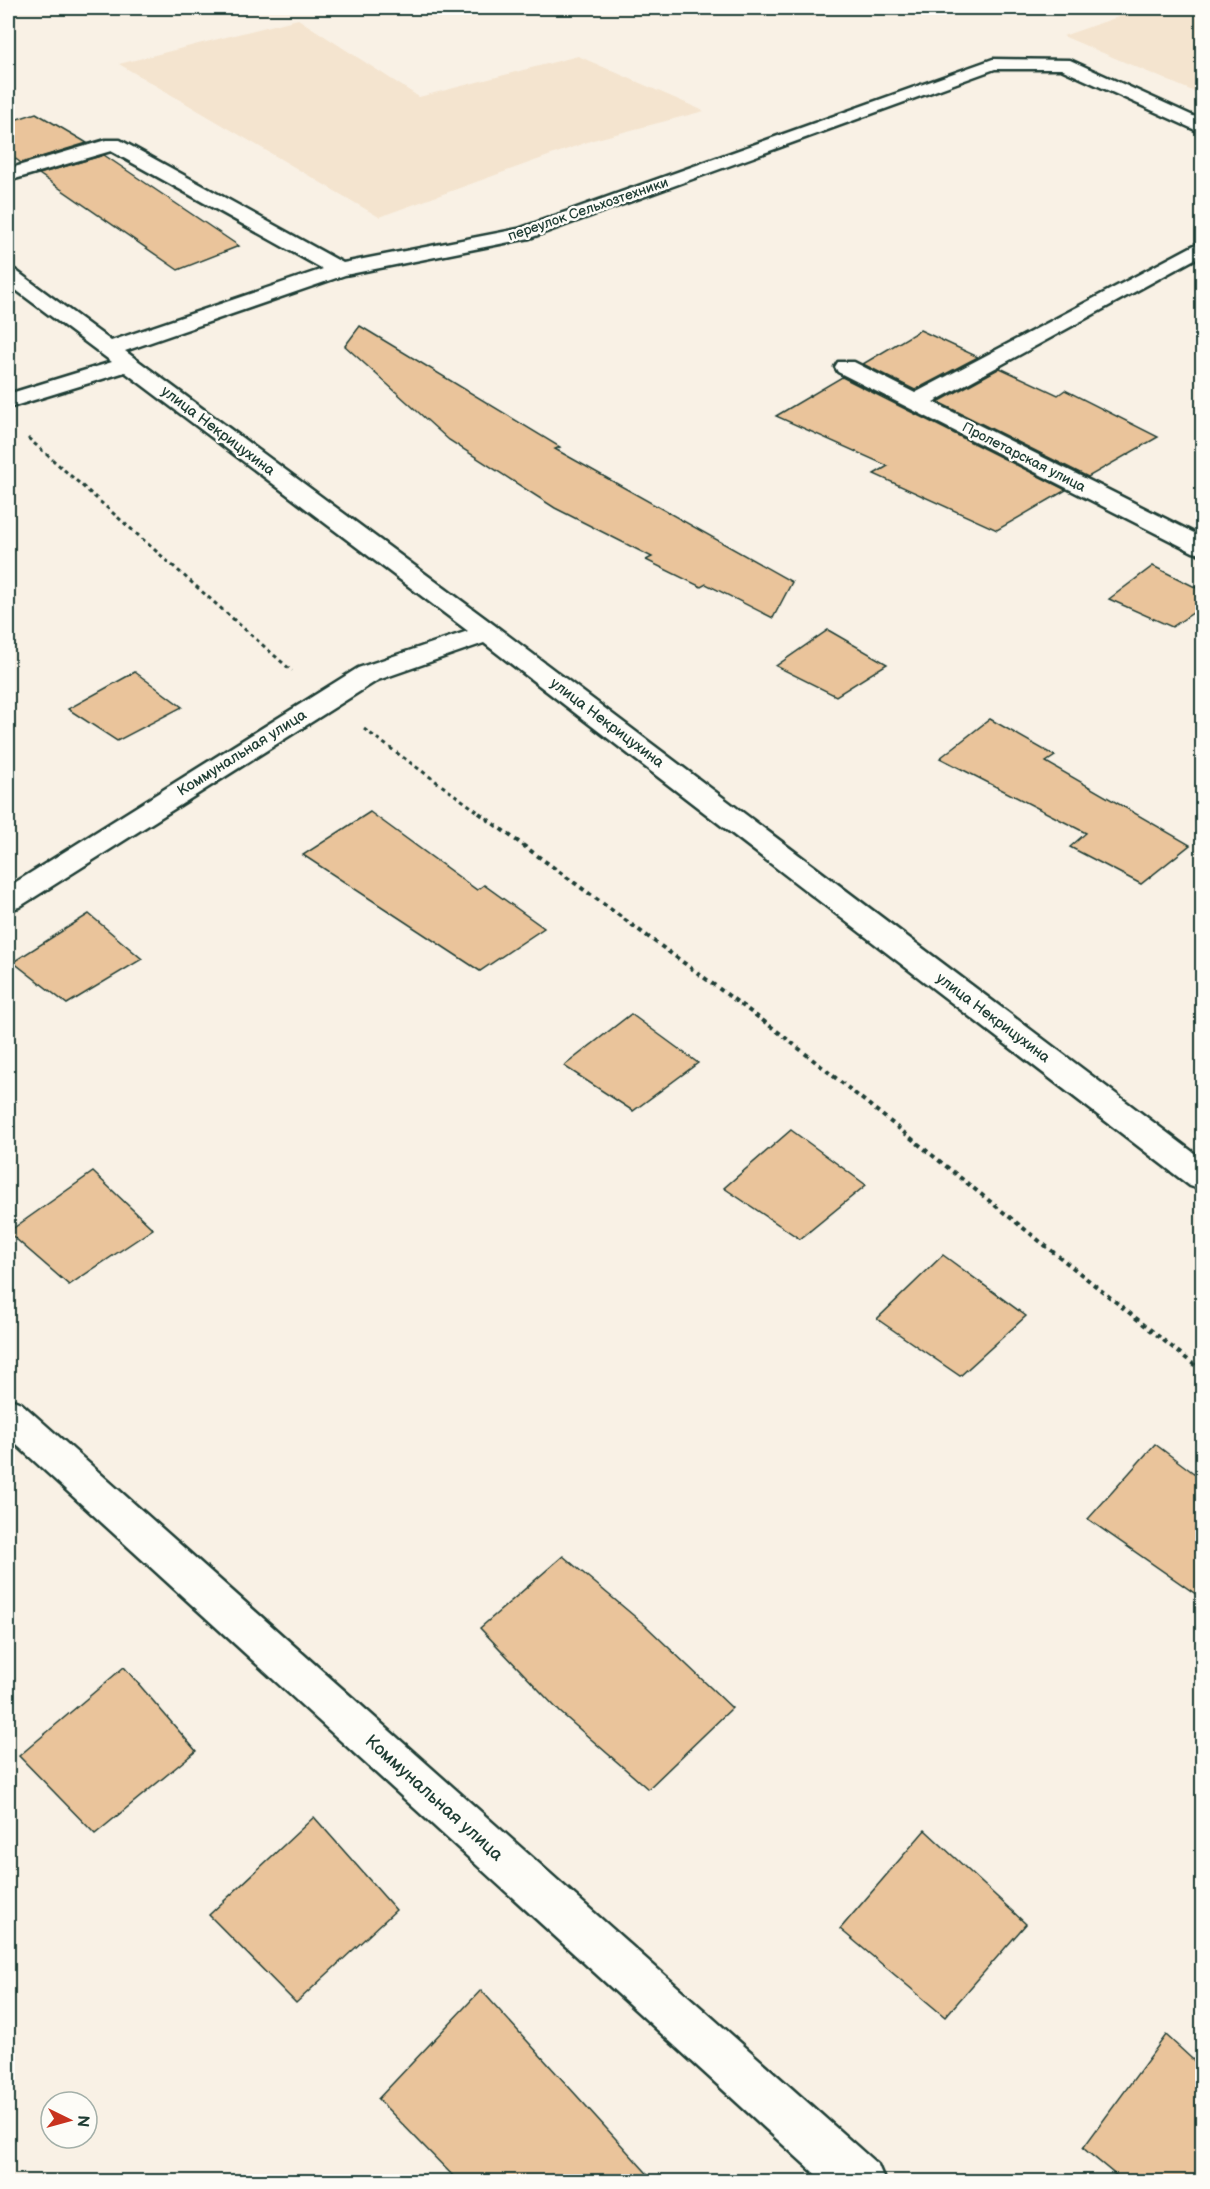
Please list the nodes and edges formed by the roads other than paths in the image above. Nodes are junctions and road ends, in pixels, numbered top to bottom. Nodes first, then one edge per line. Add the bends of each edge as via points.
1 (1203, 127) edge
2 (8, 175) edge
3 (1203, 247) edge
4 (340, 270) junction
5 (8, 274) edge
6 (118, 356) junction
7 (846, 367) dead end
8 (8, 401) edge
9 (916, 402) junction
10 (1203, 547) edge
11 (488, 633) junction
12 (8, 900) edge
13 (1203, 1177) edge
14 (8, 1414) edge
15 (861, 2181) edge

1 - 4 street, переулок Сельхозтехники via 1064,64 993,64 523,234
2 - 4 street via 113,144
3 - 9 street
4 - 6 street, переулок Сельхозтехники
5 - 6 street, улица Некрицухина
6 - 8 street, переулок Сельхозтехники
6 - 11 street, улица Некрицухина
7 - 9 street, Пролетарская улица
9 - 10 street, Пролетарская улица
11 - 12 street, Коммунальная улица via 368,674
11 - 13 street, улица Некрицухина
14 - 15 street, Коммунальная улица

